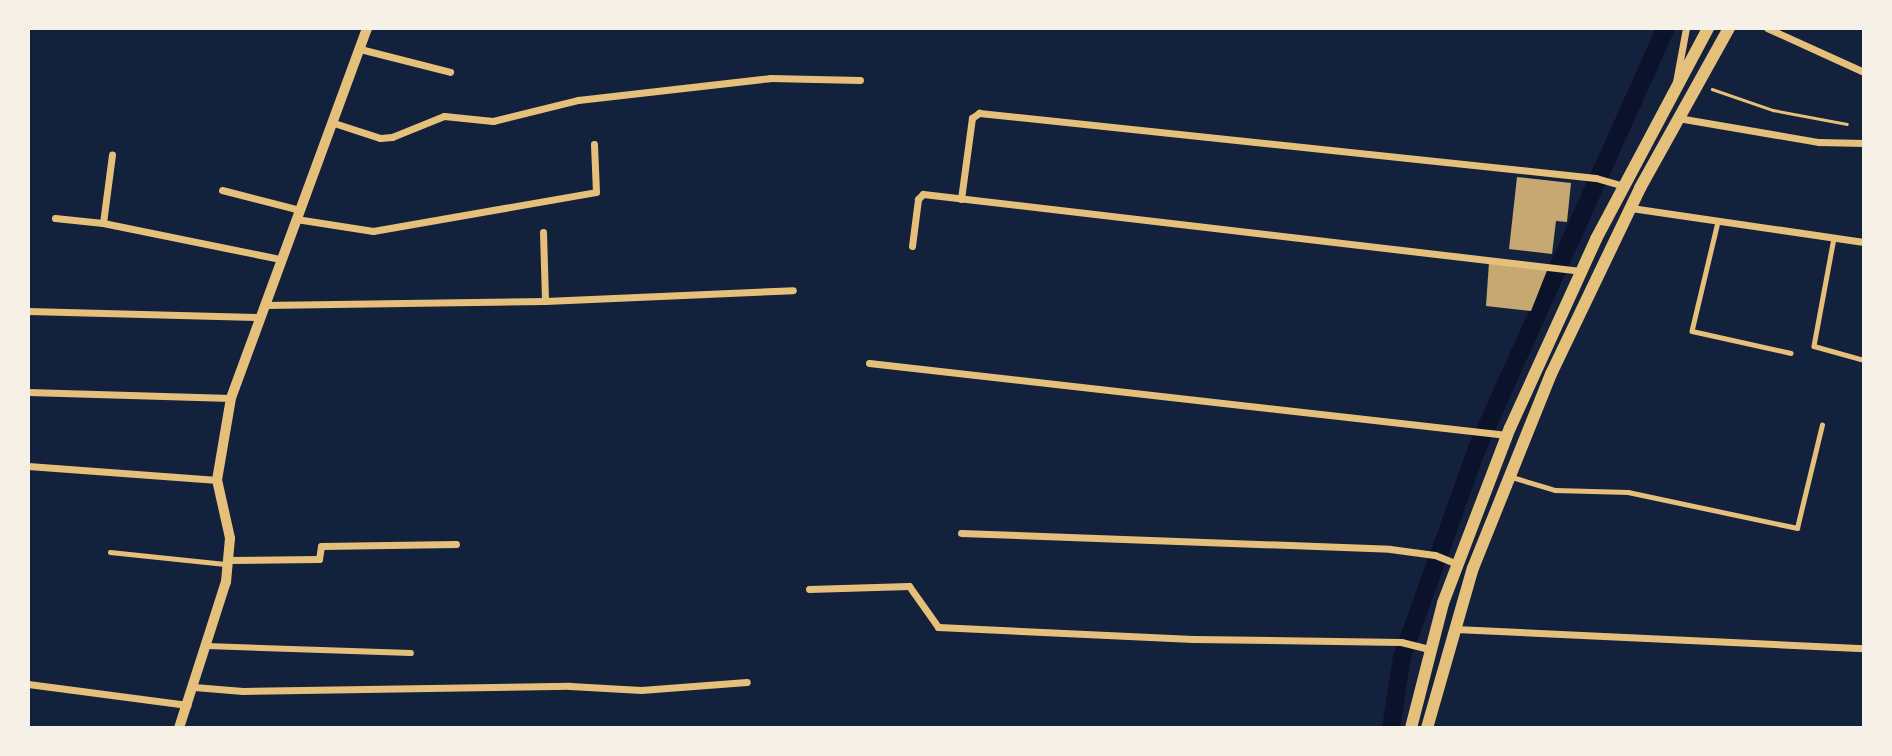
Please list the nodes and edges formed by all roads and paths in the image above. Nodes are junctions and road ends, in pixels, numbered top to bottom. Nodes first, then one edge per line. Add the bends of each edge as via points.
1 (368, 28) edge
2 (1686, 28) edge
3 (1708, 28) edge
4 (1729, 28) edge
5 (1767, 28) edge
6 (360, 49) junction
7 (450, 72) dead end
8 (1864, 72) edge
9 (860, 80) dead end
10 (1698, 83) junction
11 (1675, 88) junction
12 (1677, 118) junction
13 (334, 124) junction
14 (1847, 124) dead end
15 (1864, 143) edge
16 (594, 144) dead end
17 (112, 155) dead end
18 (1623, 186) junction
19 (222, 190) dead end
20 (961, 199) junction
21 (1631, 208) junction
22 (298, 214) junction
23 (55, 218) dead end
24 (1718, 222) junction
25 (103, 223) junction
26 (543, 232) dead end
27 (1835, 237) junction
28 (1864, 242) edge
29 (912, 246) dead end
30 (280, 259) junction
31 (1581, 271) junction
32 (793, 290) dead end
33 (545, 301) junction
34 (263, 305) junction
35 (28, 311) edge
36 (259, 317) junction
37 (1791, 354) dead end
38 (1864, 360) edge
39 (869, 363) dead end
40 (28, 392) edge
41 (231, 398) junction
42 (1822, 425) dead end
43 (1507, 435) junction
44 (28, 466) edge
45 (1508, 476) junction
46 (217, 480) junction
47 (961, 533) dead end
48 (456, 544) dead end
49 (110, 552) dead end
50 (229, 562) junction
51 (1457, 564) junction
52 (809, 589) dead end
53 (1454, 629) junction
54 (207, 646) junction
55 (1864, 648) edge
56 (1429, 649) junction
57 (411, 653) dead end
58 (747, 682) dead end
59 (28, 684) edge
60 (194, 687) junction
61 (188, 705) junction
62 (179, 728) edge
63 (1411, 728) edge
64 (1427, 728) edge

1 - 6 street
2 - 11 street
3 - 11 main road
4 - 10 main road
5 - 8 street
6 - 7 street
6 - 13 street
9 - 13 street via 770,78 578,100 493,121 444,116 392,137
10 - 12 main road
10 - 14 path via 1773,110
11 - 18 main road
12 - 15 street via 1819,142
12 - 21 main road
13 - 22 street
16 - 22 street via 596,192 373,231
17 - 25 street
18 - 20 street via 1600,179 979,113 972,118
18 - 31 main road
19 - 22 street
20 - 29 street via 919,195
20 - 31 street
21 - 24 street
21 - 45 main road
22 - 30 street
23 - 25 street
24 - 27 street
24 - 37 lane via 1692,331
25 - 30 street
26 - 33 street
27 - 28 street
27 - 38 lane via 1814,346
30 - 34 street
31 - 43 main road
32 - 33 street
33 - 34 street
34 - 36 street
35 - 36 street
36 - 41 street
39 - 43 street
40 - 41 street
41 - 46 street
42 - 45 lane via 1797,527 1628,492 1555,490
43 - 51 main road
44 - 46 street
45 - 53 main road
46 - 50 street via 230,538
47 - 51 street via 1390,549 1435,555
48 - 50 street via 321,546 319,559
49 - 50 lane
50 - 54 street
51 - 56 main road
52 - 56 street via 909,586 938,627 1193,639 1401,642
53 - 55 street
53 - 64 main road
54 - 57 street
54 - 60 street
56 - 63 main road
58 - 60 street via 641,691 570,686 243,691
59 - 61 street
60 - 61 street
61 - 62 street

